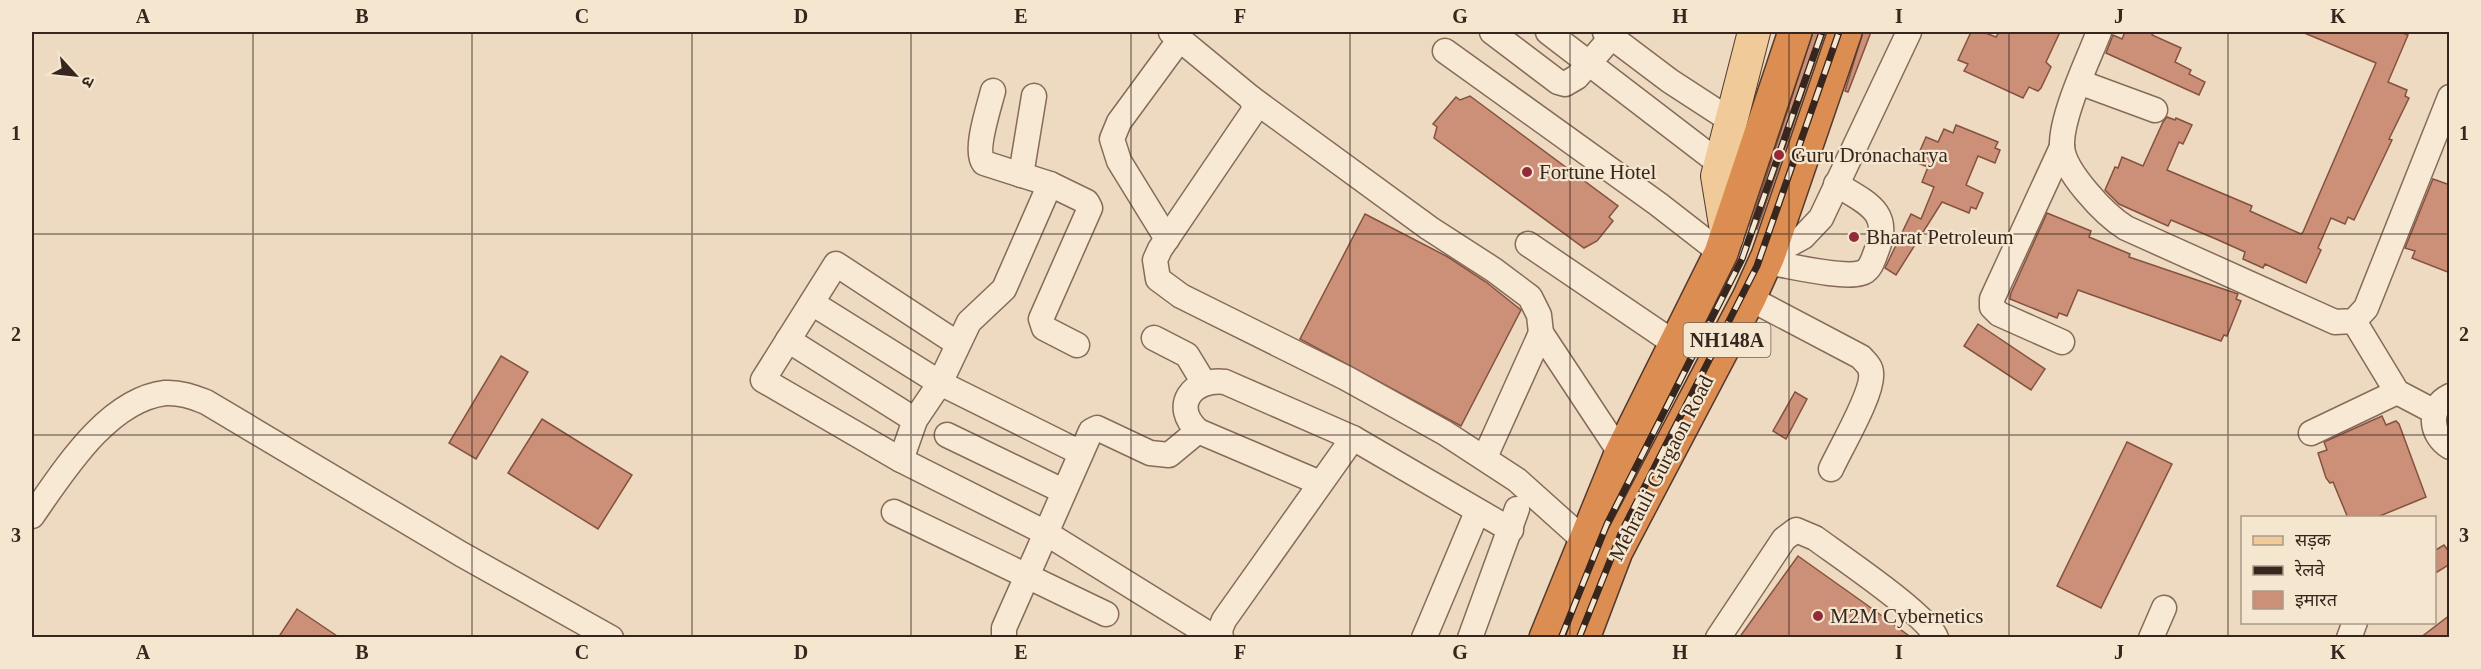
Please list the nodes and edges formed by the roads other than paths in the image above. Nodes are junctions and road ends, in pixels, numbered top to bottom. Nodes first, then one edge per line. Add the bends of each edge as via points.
1 (1492, 32) edge
2 (1548, 32) edge
3 (1754, 32) edge
4 (1795, 32) edge
5 (1845, 32) edge
6 (1909, 32) edge
7 (2099, 32) edge
8 (1610, 33) edge
9 (1176, 35) edge
10 (1445, 51) dead end
11 (1589, 63) junction
12 (2079, 82) junction
13 (993, 91) dead end
14 (1034, 96) dead end
15 (2450, 96) edge
16 (1251, 98) junction
17 (2155, 110) dead end
18 (1730, 120) junction
19 (2062, 147) junction
20 (2440, 152) edge
21 (1719, 163) junction
22 (1021, 175) junction
23 (1050, 184) junction
24 (1836, 184) junction
25 (1167, 239) junction
26 (1528, 244) dead end
27 (1724, 245) junction
28 (1766, 259) junction
29 (1749, 298) junction
30 (812, 303) junction
31 (2354, 321) junction
32 (1541, 333) junction
33 (1154, 338) dead end
34 (788, 340) junction
35 (2062, 342) dead end
36 (958, 344) junction
37 (1077, 345) dead end
38 (1677, 345) junction
39 (1204, 383) junction
40 (940, 384) junction
41 (2397, 392) junction
42 (2442, 404) edge
43 (915, 420) junction
44 (1198, 431) junction
45 (2311, 433) dead end
46 (947, 435) dead end
47 (1353, 438) junction
48 (2450, 447) edge
49 (1081, 453) junction
50 (1622, 454) junction
51 (1485, 457) junction
52 (901, 460) junction
53 (1831, 469) dead end
54 (1320, 483) junction
55 (1063, 491) junction
56 (894, 512) dead end
57 (1477, 512) junction
58 (32, 516) edge
59 (1046, 532) junction
60 (1585, 541) junction
61 (1028, 576) junction
62 (2164, 608) dead end
63 (1106, 614) dead end
64 (611, 638) edge
65 (1004, 638) edge
66 (1215, 638) edge
67 (1221, 638) edge
68 (1424, 638) edge
69 (1470, 638) edge
70 (1546, 638) edge
71 (1583, 638) edge
72 (1718, 638) edge
73 (1936, 638) edge
74 (2151, 638) edge

1 - 11 street via 1558,82 1572,82
2 - 11 street
3 - 18 main road
4 - 27 highway, Mehrauli Gurgaon Road / NH148A
5 - 28 highway, Mehrauli Gurgaon Road / NH148A
6 - 24 street
7 - 12 street
8 - 11 street
8 - 18 street via 1670,81
9 - 16 street
9 - 25 street via 1112,139 1119,161
10 - 27 street via 1648,197
11 - 21 street
12 - 17 street
12 - 19 street
13 - 22 street via 980,158 984,163
14 - 22 street
15 - 20 street
16 - 25 street via 1252,113
16 - 32 street via 1530,297 1539,315
18 - 21 main road
19 - 31 street via 2073,171 2099,208 2126,228 2335,322
19 - 35 street via 1992,299 1992,307 1999,314
20 - 31 street via 2366,308
21 - 27 main road
22 - 23 street
23 - 36 street via 1004,289 969,322
23 - 37 street via 1087,202 1090,208 1041,319 1044,328
24 - 28 street via 1812,229
24 - 28 street via 1878,212 1883,225 1870,267 1862,273 1839,274
25 - 51 street via 1155,260 1155,270 1158,279 1181,296 1346,378
26 - 38 street
27 - 38 highway, Mehrauli Gurgaon Road / NH148A
28 - 29 highway, Mehrauli Gurgaon Road / NH148A
29 - 53 street via 1861,357 1872,372 1869,390
29 - 71 highway, Mehrauli Gurgaon Road / NH148A via 1616,551
30 - 34 street
30 - 36 street via 836,264
30 - 40 street
31 - 41 street
32 - 50 street
32 - 51 street
33 - 39 street via 1187,354
34 - 43 street
34 - 52 street via 763,380
36 - 40 street
38 - 50 highway, Mehrauli Gurgaon Road / NH148A
39 - 44 street via 1194,389 1186,405 1187,416
39 - 47 street via 1225,382
40 - 43 street
40 - 49 street
41 - 42 street
41 - 45 street
42 - 48 street via 2435,432
43 - 52 street
44 - 49 street via 1169,455 1150,453 1097,428 1091,431
44 - 54 street
46 - 55 street
47 - 54 street
47 - 57 street
49 - 55 street
50 - 60 highway, Mehrauli Gurgaon Road / NH148A
51 - 60 street
52 - 59 street
54 - 67 street via 1224,620
55 - 59 street
56 - 61 street
57 - 68 street
57 - 69 street via 1514,519
58 - 64 street via 95,433 128,407 166,393 186,395 206,402
59 - 61 street
59 - 66 street
60 - 70 highway, Mehrauli Gurgaon Road / NH148A
61 - 63 street
61 - 65 street via 1004,628
62 - 74 street
72 - 73 street via 1784,539 1796,530 1815,538 1913,612 1927,623

